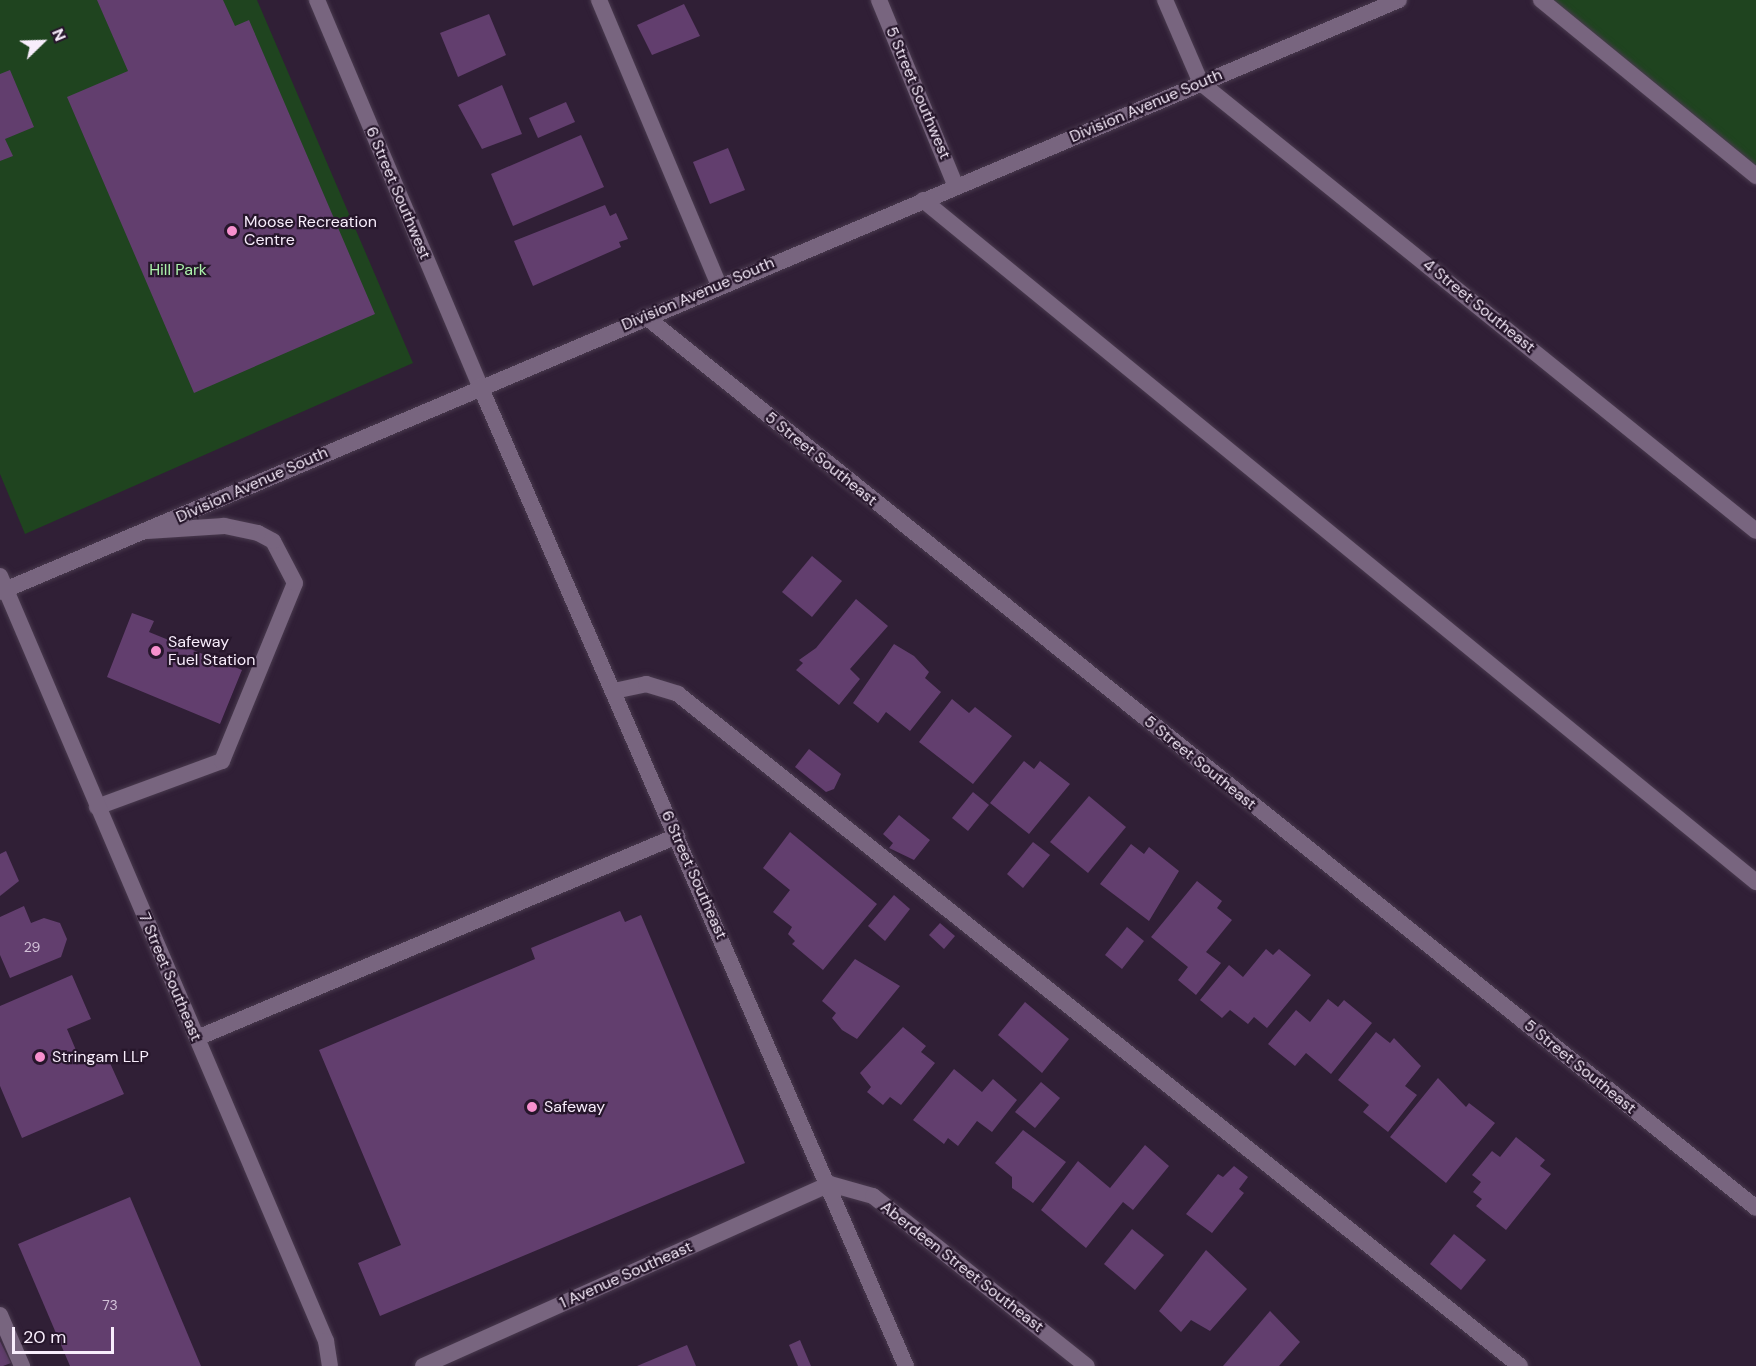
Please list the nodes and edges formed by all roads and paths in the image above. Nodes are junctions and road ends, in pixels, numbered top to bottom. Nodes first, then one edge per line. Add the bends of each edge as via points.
1 (316, 0) edge
2 (599, 0) edge
3 (879, 0) edge
4 (1165, 0) edge
5 (1398, 0) edge
6 (1540, 0) edge
7 (1201, 83) junction
8 (1756, 176) edge
9 (956, 187) junction
10 (923, 200) junction
11 (719, 286) junction
12 (646, 317) junction
13 (480, 386) junction
14 (147, 531) junction
15 (1756, 531) edge
16 (2, 586) edge
17 (614, 691) junction
18 (97, 807) junction
19 (677, 836) junction
20 (1756, 882) edge
21 (196, 1038) junction
22 (830, 1184) junction
23 (1756, 1208) edge
24 (0, 1315) edge
25 (22, 1366) edge
26 (330, 1366) edge
27 (423, 1366) edge
28 (906, 1366) edge
29 (1087, 1366) edge
30 (1520, 1366) edge

1 - 13 street, 6 Street Southwest
2 - 11 street
3 - 9 street, 5 Street Southwest
4 - 7 street
5 - 7 street, Division Avenue South
6 - 8 street
7 - 9 street, Division Avenue South
7 - 15 street, 4 Street Southeast
9 - 10 street, Division Avenue South
10 - 11 street, Division Avenue South
10 - 20 street
11 - 12 street, Division Avenue South
12 - 13 street, Division Avenue South
12 - 23 street, 5 Street Southeast
13 - 14 street, Division Avenue South
13 - 17 street, 6 Street Southeast
14 - 16 street, Division Avenue South
14 - 18 street via 224,526 258,533 273,541 295,583 222,761
16 - 18 street, 7 Street Southeast
17 - 19 street, 6 Street Southeast
17 - 30 street via 646,684 678,694
18 - 21 street, 7 Street Southeast
19 - 21 street
19 - 22 street, 6 Street Southeast
21 - 26 street, 7 Street Southeast via 326,1341
22 - 27 street, 1 Avenue Southeast
22 - 28 street, 6 Street Southeast
22 - 29 street, Aberdeen Street Southeast via 873,1196
24 - 25 street

